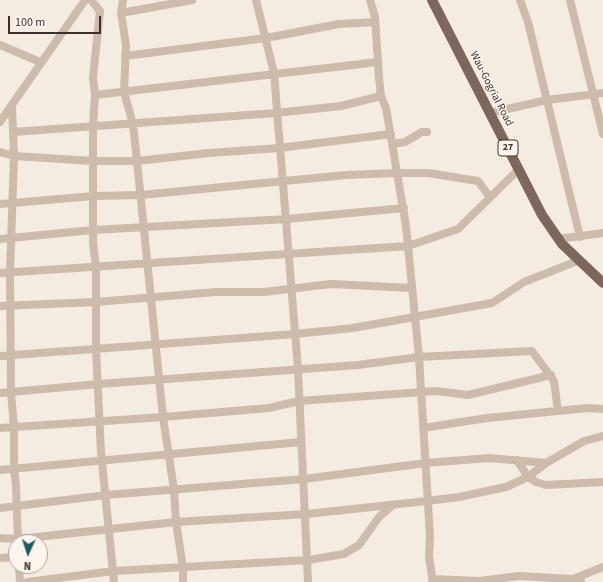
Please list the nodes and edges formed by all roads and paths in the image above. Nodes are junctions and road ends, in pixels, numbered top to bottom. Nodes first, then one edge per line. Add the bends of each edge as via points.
1 (84, 0) edge
2 (91, 0) edge
3 (123, 0) edge
4 (192, 0) edge
5 (256, 0) edge
6 (370, 0) edge
7 (432, 0) edge
8 (520, 0) edge
9 (570, 0) edge
10 (121, 13) junction
11 (375, 22) junction
12 (266, 38) junction
13 (0, 45) edge
14 (125, 56) junction
15 (40, 62) junction
16 (378, 62) junction
17 (274, 73) junction
18 (124, 92) junction
19 (603, 93) edge
20 (95, 95) junction
21 (382, 96) junction
22 (594, 96) junction
23 (547, 100) junction
24 (12, 106) junction
25 (276, 113) junction
26 (490, 113) junction
27 (0, 122) edge
28 (133, 124) junction
29 (93, 126) junction
30 (13, 132) junction
31 (427, 132) dead end
32 (391, 134) junction
33 (603, 134) edge
34 (392, 144) junction
35 (279, 148) junction
36 (0, 152) edge
37 (14, 156) junction
38 (93, 161) junction
39 (138, 161) junction
40 (519, 169) junction
41 (398, 173) junction
42 (282, 181) junction
43 (142, 195) junction
44 (94, 196) junction
45 (489, 196) junction
46 (13, 203) junction
47 (0, 204) edge
48 (404, 208) junction
49 (286, 219) junction
50 (143, 228) junction
51 (93, 230) junction
52 (603, 233) edge
53 (580, 236) junction
54 (0, 239) edge
55 (11, 239) junction
56 (558, 239) junction
57 (408, 246) junction
58 (288, 254) junction
59 (580, 260) junction
60 (147, 263) junction
61 (96, 267) junction
62 (10, 272) junction
63 (0, 273) edge
64 (603, 283) edge
65 (411, 288) junction
66 (291, 290) junction
67 (152, 297) junction
68 (96, 302) junction
69 (12, 305) junction
70 (0, 306) edge
71 (414, 317) junction
72 (295, 334) junction
73 (156, 345) junction
74 (96, 349) junction
75 (0, 356) edge
76 (11, 356) junction
77 (419, 357) junction
78 (298, 369) junction
79 (551, 375) junction
80 (160, 379) junction
81 (98, 384) junction
82 (0, 393) edge
83 (11, 393) junction
84 (420, 393) junction
85 (299, 401) junction
86 (603, 410) edge
87 (558, 411) junction
88 (164, 417) junction
89 (100, 422) junction
90 (14, 427) junction
91 (0, 428) edge
92 (423, 428) junction
93 (603, 436) edge
94 (301, 442) junction
95 (169, 454) junction
96 (103, 459) junction
97 (517, 460) junction
98 (426, 463) junction
99 (546, 463) junction
100 (14, 469) junction
101 (0, 470) edge
102 (528, 477) junction
103 (304, 479) junction
104 (603, 482) edge
105 (174, 490) junction
106 (106, 495) junction
107 (427, 501) junction
108 (393, 505) junction
109 (16, 506) junction
110 (0, 508) edge
111 (306, 514) junction
112 (176, 522) junction
113 (110, 530) junction
114 (18, 534) edge
115 (48, 537) edge
116 (308, 560) junction
117 (603, 567) edge
118 (183, 568) junction
119 (114, 571) junction
120 (535, 579) edge
121 (432, 580) edge
122 (577, 580) edge
123 (27, 582) edge
124 (114, 582) edge
125 (183, 582) edge
126 (308, 582) edge

1 - 15 street
2 - 20 street via 100,12 93,77
3 - 10 street
4 - 10 street
5 - 12 street
6 - 11 street
7 - 26 main road, Wau-Gogrial Road / 27
8 - 23 street
9 - 22 street
10 - 14 street via 126,45
11 - 12 street via 340,24
11 - 16 street
12 - 14 street
12 - 17 street
13 - 15 street
14 - 18 street
15 - 24 street
16 - 17 street
16 - 21 street
17 - 18 street
17 - 25 street
18 - 20 street
18 - 28 street
19 - 22 street
20 - 29 street
21 - 25 street via 341,106
21 - 32 street
22 - 23 street
22 - 33 street
23 - 26 street
23 - 53 street
24 - 27 street
24 - 30 street
25 - 28 street
25 - 35 street
26 - 40 main road, Wau-Gogrial Road / 27
28 - 29 street
28 - 39 street
29 - 30 street
29 - 38 street
30 - 37 street
31 - 34 street via 422,132 405,142
32 - 34 street
32 - 35 street
34 - 41 street
35 - 39 street
35 - 42 street
36 - 37 street
37 - 38 street
37 - 46 street
38 - 39 street
38 - 44 street
39 - 43 street
40 - 45 street
40 - 56 main road, Wau-Gogrial Road / 27 via 542,215
41 - 42 street
41 - 45 street via 428,173 478,181
41 - 48 street
42 - 43 street
42 - 49 street
43 - 44 street
43 - 50 street
44 - 46 street
44 - 51 street
45 - 57 street via 458,229
46 - 47 street
46 - 55 street
48 - 49 street
48 - 57 street
49 - 50 street
49 - 58 street
50 - 51 street
50 - 60 street
51 - 55 street
51 - 61 street
52 - 53 street
53 - 56 street
54 - 55 street
55 - 62 street
56 - 59 main road, Wau-Gogrial Road / 27
57 - 58 street
57 - 65 street
58 - 60 street
58 - 66 street
59 - 64 main road, Wau-Gogrial Road / 27
59 - 71 street via 524,282 492,303
60 - 61 street
60 - 67 street
61 - 62 street
61 - 68 street
62 - 63 street
62 - 69 street
65 - 66 street via 331,284
65 - 71 street
66 - 67 street
66 - 72 street
67 - 68 street
67 - 73 street
68 - 69 street
68 - 74 street
69 - 70 street
69 - 76 street
71 - 72 street via 353,328
71 - 77 street
72 - 73 street
72 - 78 street
73 - 74 street
73 - 80 street
74 - 76 street
74 - 81 street
75 - 76 street
76 - 83 street
77 - 78 street
77 - 79 street via 532,351
77 - 84 street
78 - 80 street
78 - 85 street
79 - 84 street via 468,395 436,391
79 - 87 street
80 - 81 street
80 - 88 street
81 - 83 street
81 - 89 street
82 - 83 street
83 - 90 street
84 - 85 street
84 - 92 street
85 - 88 street via 268,408
85 - 94 street
86 - 87 street via 587,408
87 - 92 street
88 - 89 street
88 - 95 street
89 - 90 street
89 - 96 street
90 - 91 street
90 - 100 street
92 - 98 street
93 - 99 street via 584,441
94 - 95 street
94 - 103 street
95 - 96 street
95 - 105 street
96 - 100 street
96 - 106 street
97 - 98 street via 489,458
97 - 99 street
97 - 102 street
98 - 103 street
98 - 107 street
99 - 102 street
100 - 101 street
100 - 109 street
102 - 104 street via 546,485
102 - 107 street via 506,487
103 - 105 street
103 - 111 street
105 - 106 street
105 - 112 street
106 - 109 street
106 - 113 street
107 - 108 street
107 - 121 street
108 - 111 street
108 - 116 street via 379,517 359,545 344,554
109 - 110 street
109 - 114 street
111 - 112 street
111 - 116 street
112 - 113 street
112 - 118 street
113 - 115 street
113 - 119 street
116 - 118 street
116 - 126 street
117 - 122 street
118 - 119 street
118 - 125 street
119 - 123 street
119 - 124 street
120 - 121 street via 520,576 479,581
120 - 122 street

